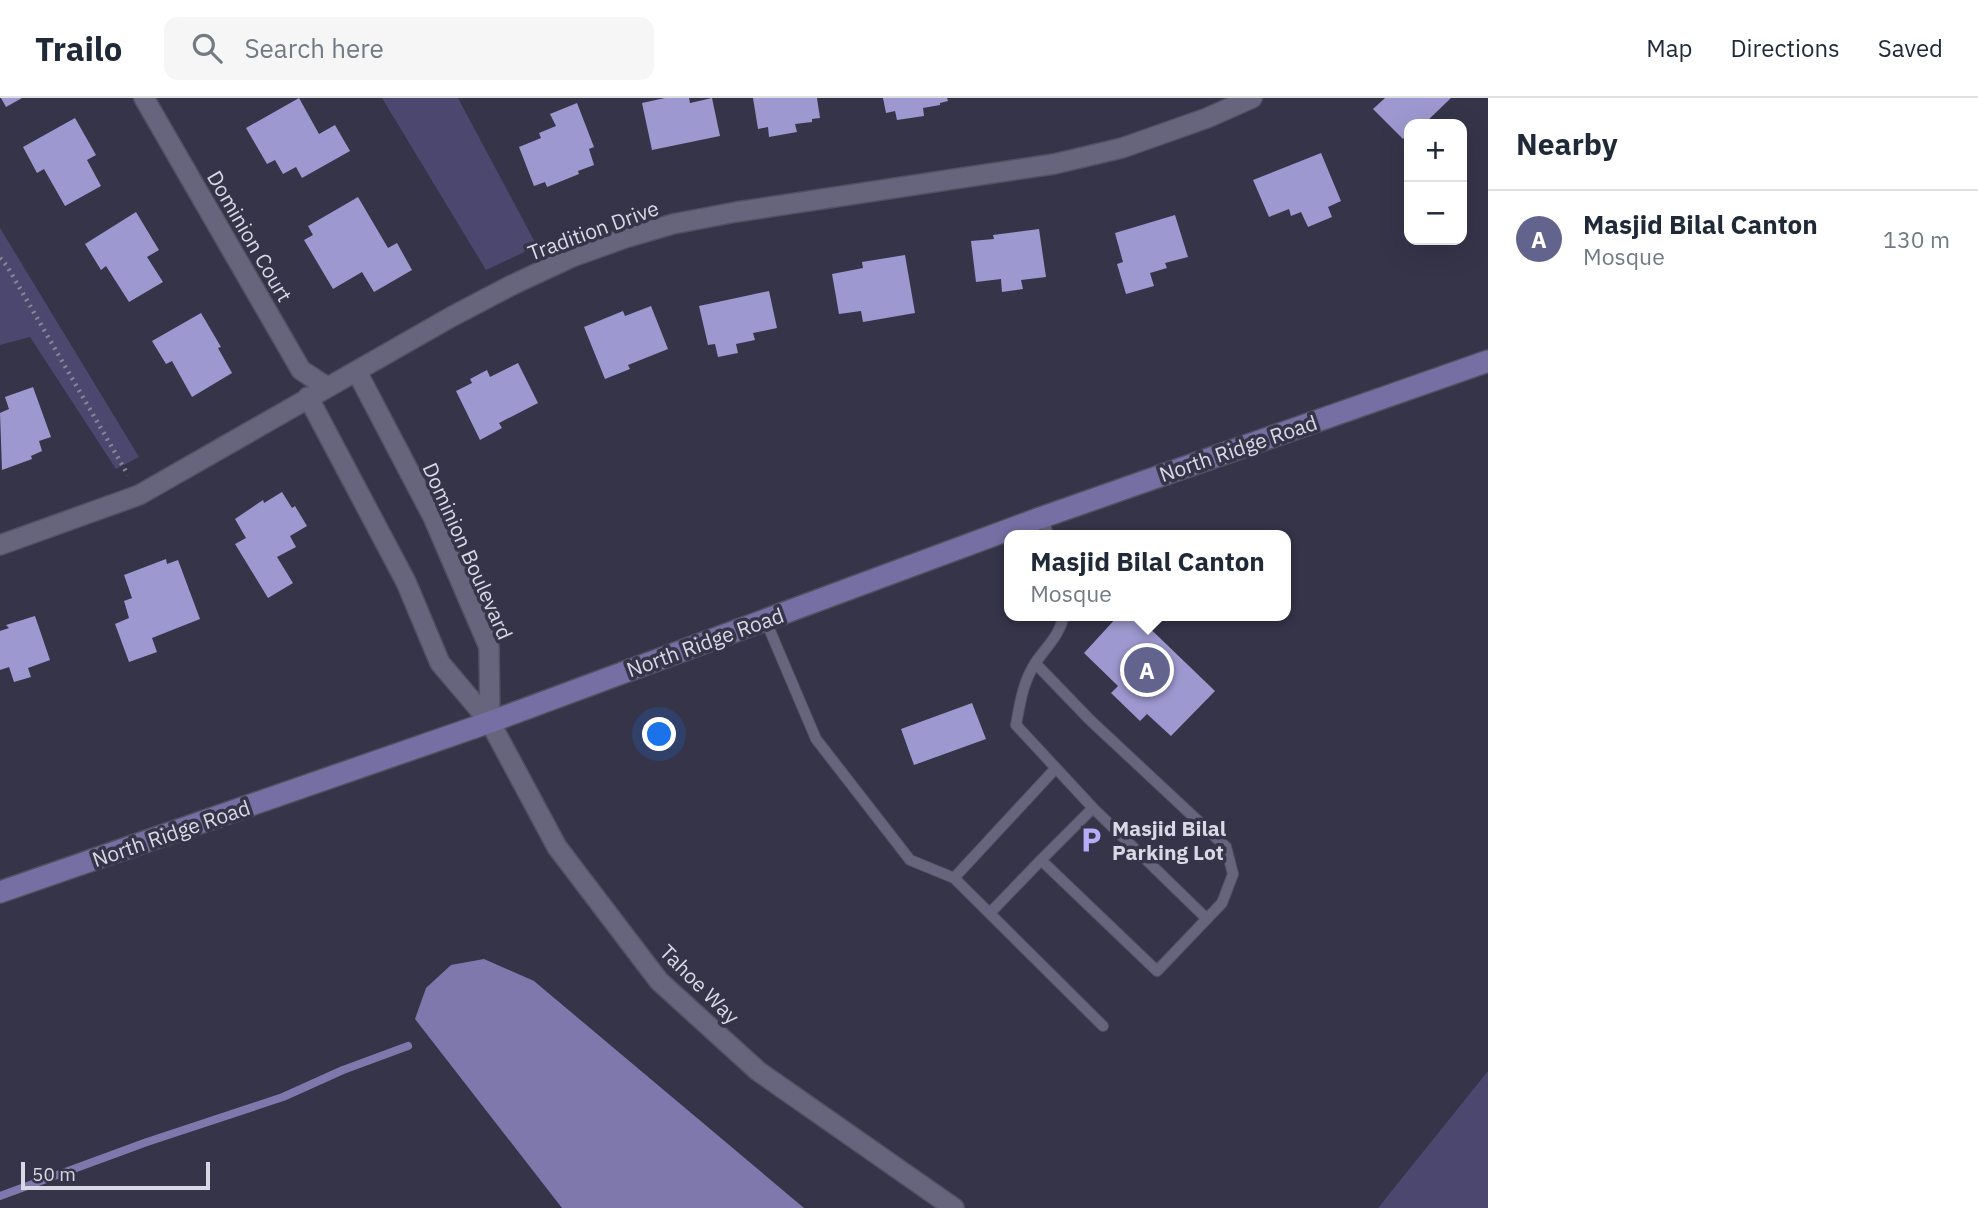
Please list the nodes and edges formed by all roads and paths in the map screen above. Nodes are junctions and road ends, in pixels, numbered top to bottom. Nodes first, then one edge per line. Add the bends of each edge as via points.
1 (144, 98) edge
2 (1252, 98) edge
3 (0, 258) edge
4 (1488, 361) edge
5 (357, 372) junction
6 (327, 387) junction
7 (308, 397) junction
8 (139, 495) junction
9 (1045, 526) edge
10 (1004, 540) edge
11 (0, 545) edge
12 (765, 619) junction
13 (1062, 621) edge
14 (1035, 663) junction
15 (1009, 693) dead end
16 (1021, 695) junction
17 (491, 722) junction
18 (1055, 769) junction
19 (1093, 807) junction
20 (1041, 860) junction
21 (954, 878) junction
22 (0, 892) edge
23 (989, 913) junction
24 (1207, 919) junction
25 (1103, 1026) dead end
26 (954, 1208) edge

1 - 6 street, Dominion Court via 301,370
2 - 5 street, Tradition Drive via 1122,148 1054,164 736,212 625,238 512,285
3 - 8 path
4 - 9 street, North Ridge Road
5 - 6 street, Tradition Drive
5 - 17 street, Dominion Boulevard via 433,517 489,648
6 - 7 street, Tradition Drive
7 - 8 street, Tradition Drive
7 - 17 street via 406,582 440,663
8 - 11 street, Tradition Drive
10 - 12 street, North Ridge Road
12 - 17 street, North Ridge Road
12 - 21 lane via 816,739 910,860
13 - 14 lane
14 - 16 lane
14 - 24 lane via 1226,847 1233,874 1222,903
15 - 16 lane
16 - 18 lane via 1016,725
17 - 22 street, North Ridge Road
17 - 26 street, Tahoe Way via 558,846 659,981 758,1071
18 - 19 lane
18 - 21 lane
19 - 20 lane
19 - 24 lane
20 - 23 lane
20 - 24 lane via 1157,971
21 - 23 lane
23 - 25 lane

